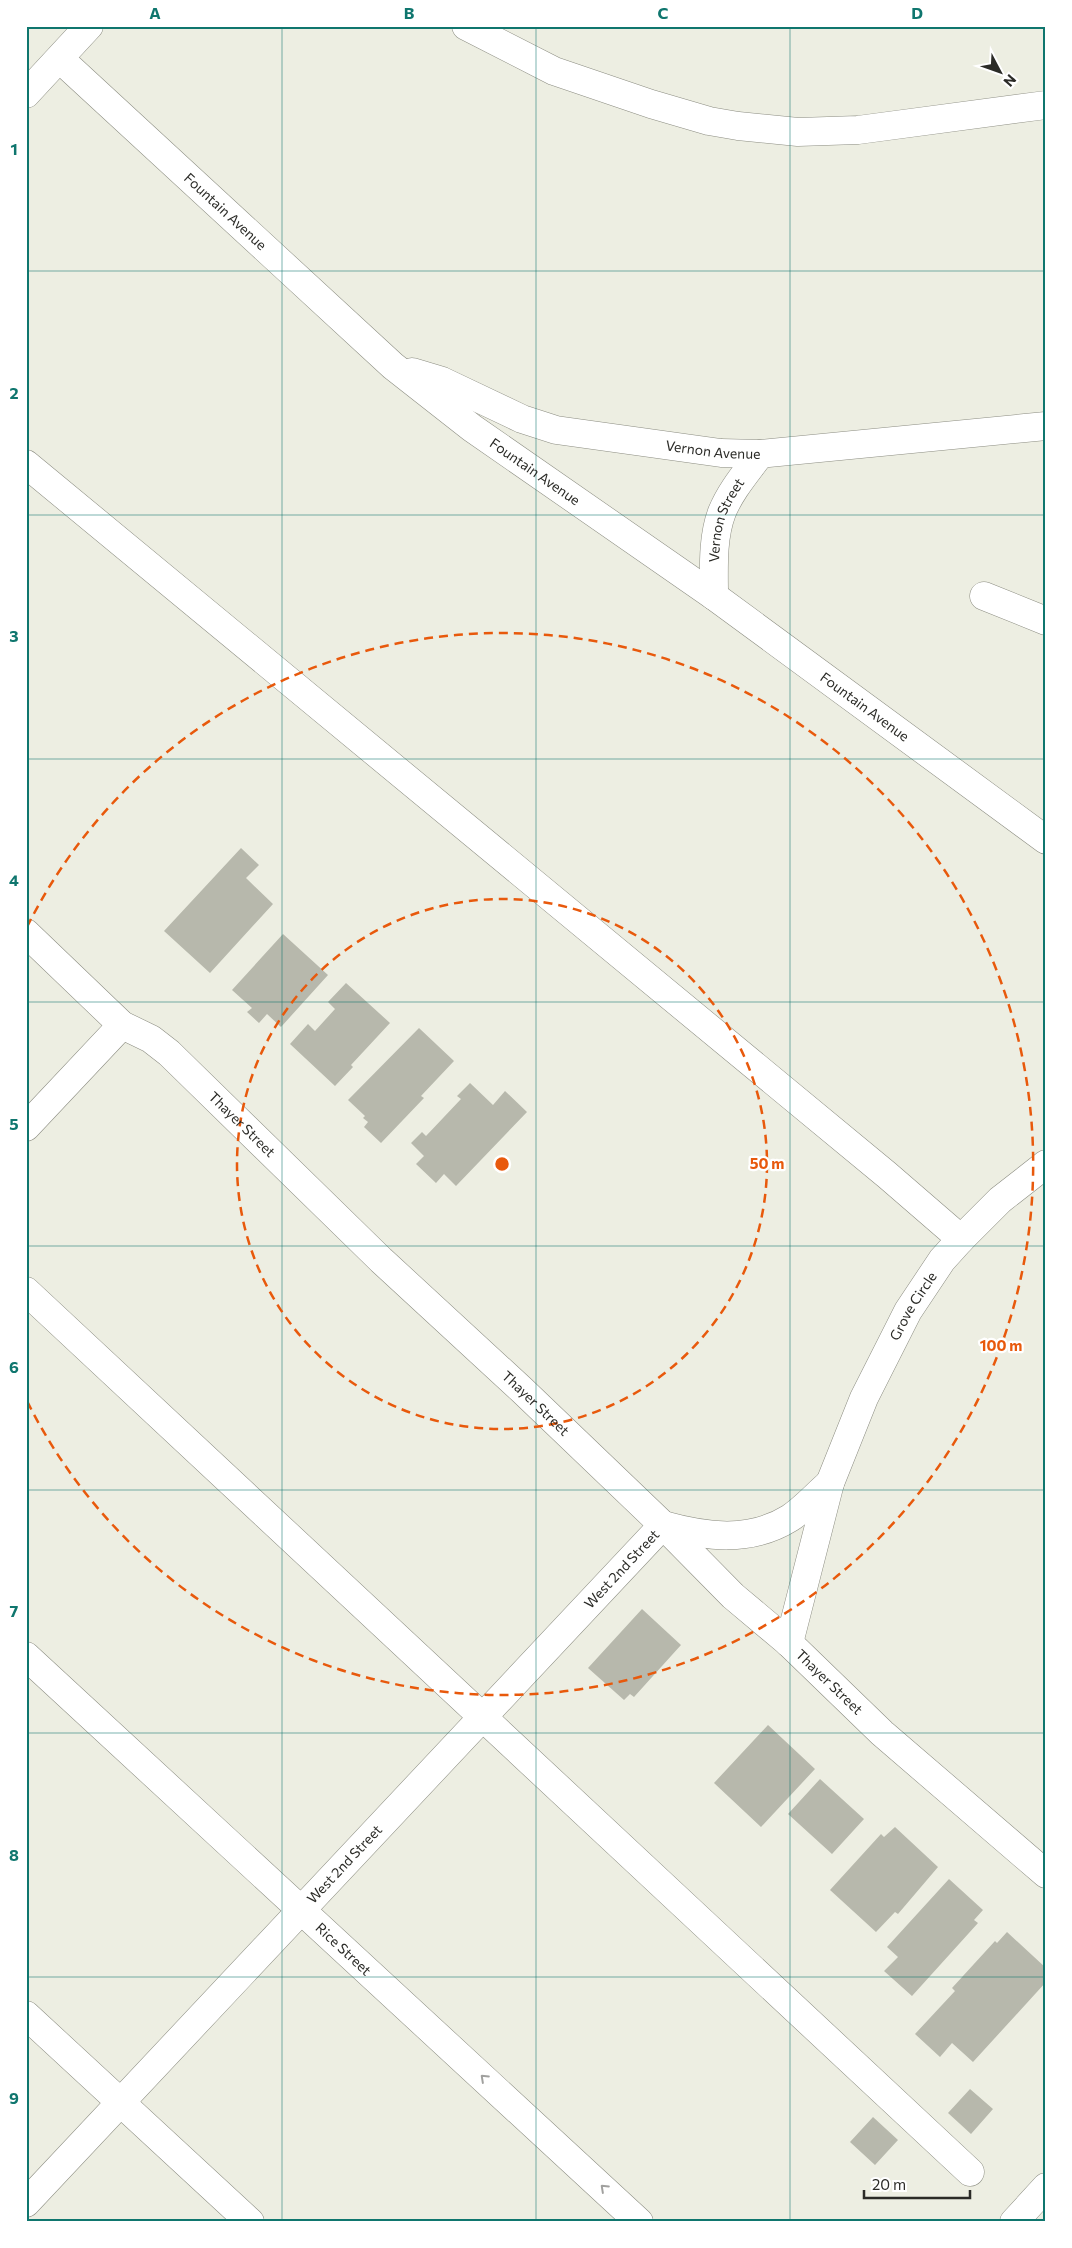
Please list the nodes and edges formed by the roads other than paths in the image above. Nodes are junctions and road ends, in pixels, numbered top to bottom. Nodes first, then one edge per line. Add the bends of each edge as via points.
1 (89, 26) edge
2 (466, 26) edge
3 (60, 59) junction
4 (26, 94) edge
5 (1046, 105) edge
6 (393, 366) junction
7 (1046, 426) edge
8 (760, 454) junction
9 (26, 464) edge
10 (714, 596) junction
11 (984, 596) dead end
12 (1046, 621) edge
13 (1046, 840) edge
14 (26, 933) edge
15 (122, 1025) junction
16 (26, 1127) edge
17 (1046, 1164) edge
18 (960, 1238) junction
19 (26, 1291) edge
20 (830, 1483) junction
21 (663, 1525) junction
22 (789, 1643) junction
23 (26, 1656) edge
24 (484, 1716) junction
25 (1046, 1874) edge
26 (302, 1909) junction
27 (26, 2015) edge
28 (121, 2102) junction
29 (970, 2172) dead end
30 (1046, 2187) edge
31 (26, 2203) edge
32 (250, 2222) edge
33 (639, 2222) edge
34 (1014, 2222) edge

1 - 3 street
2 - 5 street via 554,70 651,104 738,126 798,132 858,130
3 - 4 street
3 - 6 street, Fountain Avenue
6 - 8 street, Vernon Avenue via 442,381 522,419 556,430 721,453
6 - 10 street, Fountain Avenue via 472,428
7 - 8 street, Vernon Avenue
8 - 10 street, Vernon Street via 734,489 722,513 714,552
9 - 18 street
10 - 13 street, Fountain Avenue
11 - 12 street
14 - 15 street, Thayer Street
15 - 16 street
15 - 21 street, Thayer Street via 168,1053 381,1260
17 - 18 street, Grove Circle via 1000,1200
18 - 20 street, Grove Circle via 908,1311 864,1398
19 - 24 street
20 - 21 street, Grove Circle via 791,1518 759,1532 737,1536 693,1533
20 - 22 street, Grove Circle
21 - 22 street, Thayer Street via 733,1596
21 - 24 street, West 2nd Street
22 - 25 street, Thayer Street via 882,1733
23 - 26 street, Rice Street
24 - 26 street, West 2nd Street
24 - 29 street
26 - 28 street, West 2nd Street
33 -> 26 street, Rice Street
27 - 28 street
28 - 31 street, West 2nd Street
28 - 32 street
30 - 34 street

